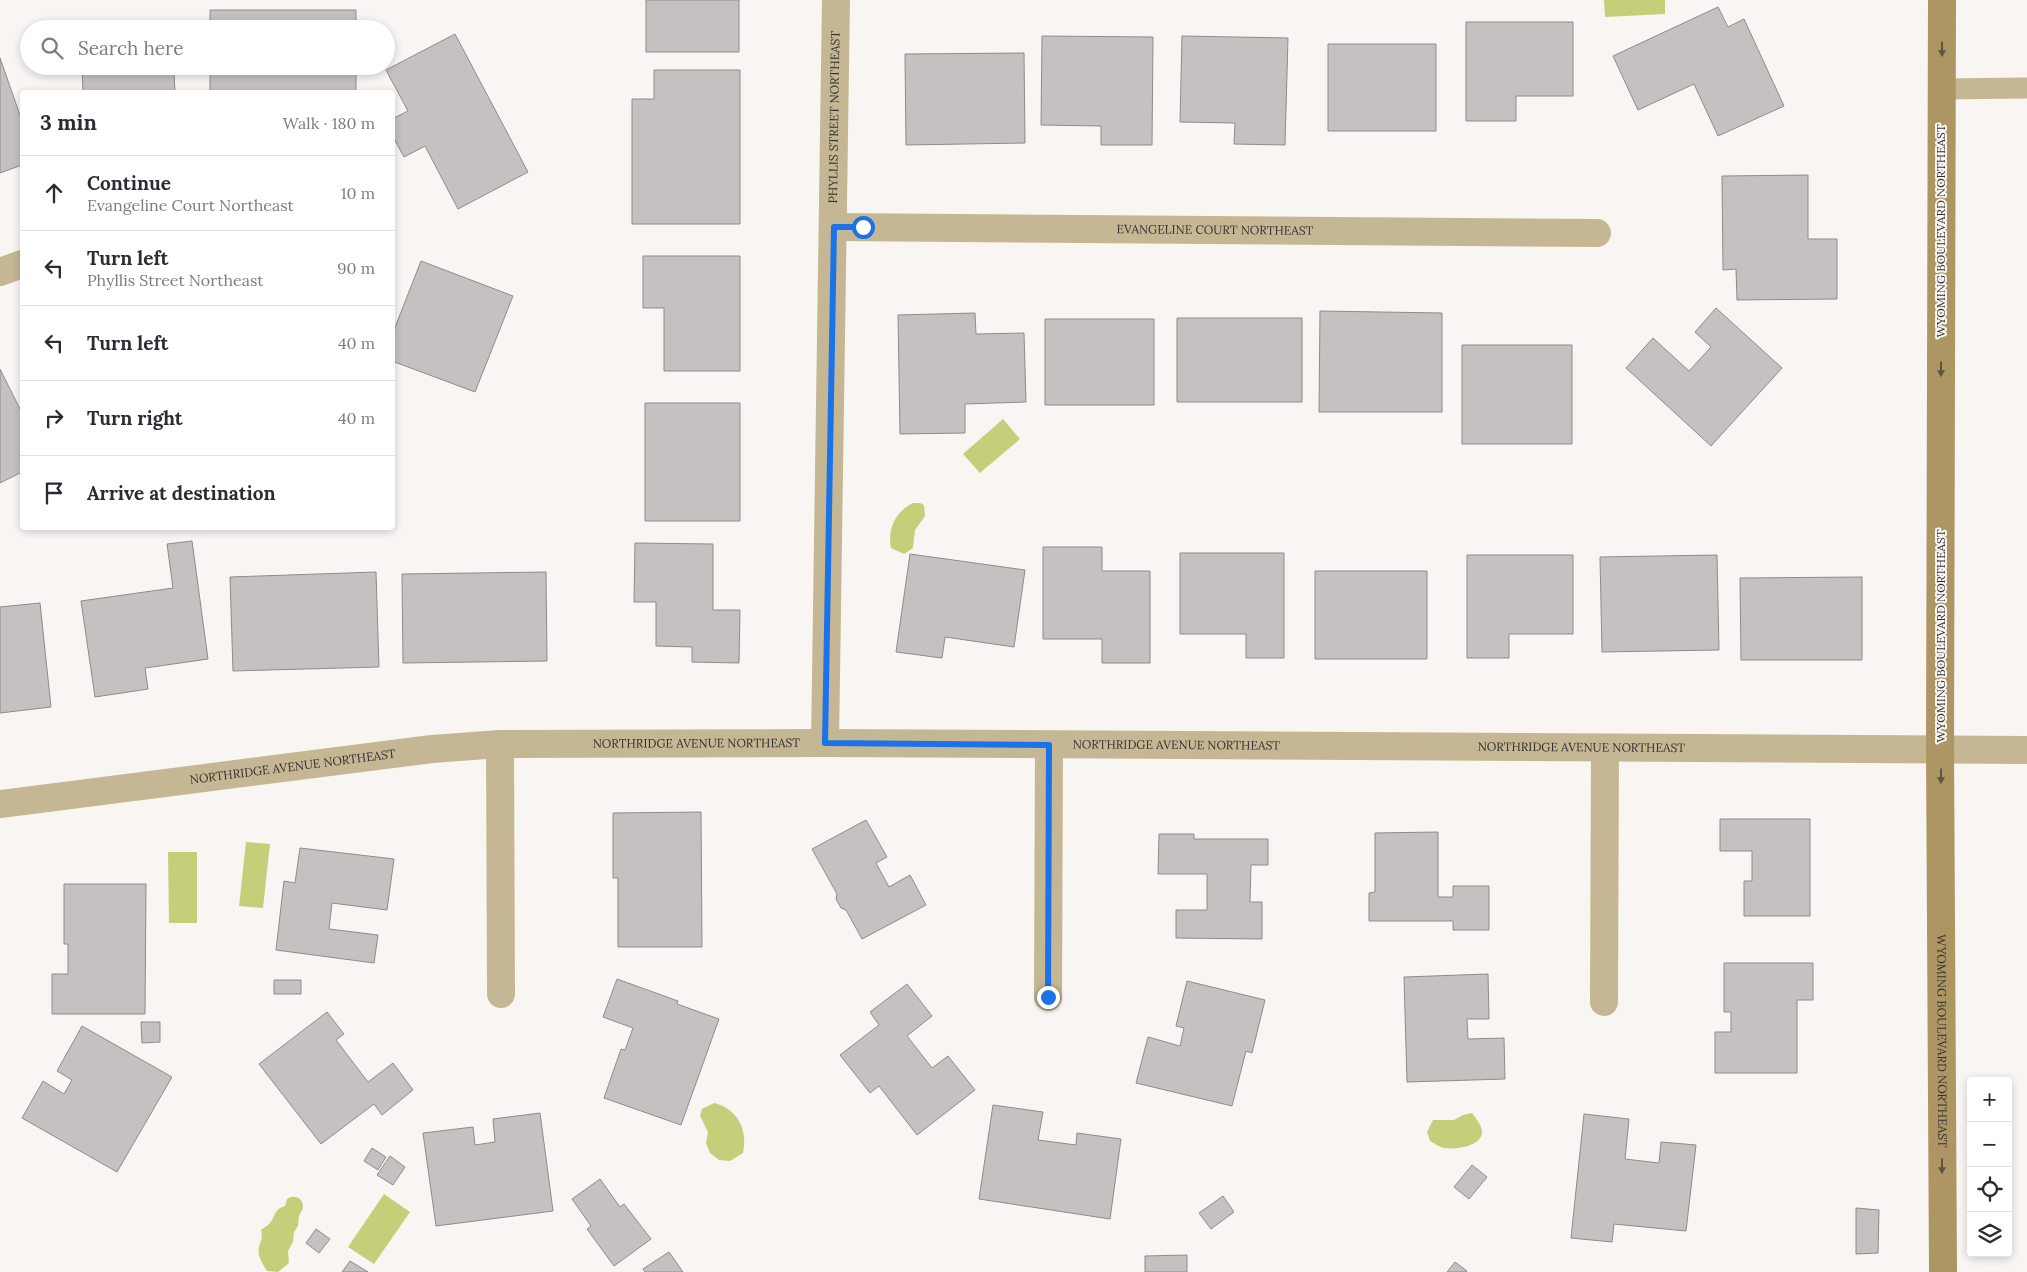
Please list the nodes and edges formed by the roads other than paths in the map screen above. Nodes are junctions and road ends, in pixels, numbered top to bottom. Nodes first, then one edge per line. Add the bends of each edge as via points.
1 (836, 0) edge
2 (1942, 0) edge
3 (2027, 88) edge
4 (1942, 89) junction
5 (834, 227) junction
6 (1597, 233) dead end
7 (20, 265) edge
8 (0, 272) edge
9 (825, 743) junction
10 (500, 744) junction
11 (1049, 745) junction
12 (1605, 748) junction
13 (1940, 750) junction
14 (2027, 750) edge
15 (0, 804) edge
16 (501, 994) dead end
17 (1048, 997) dead end
18 (1604, 1002) dead end
19 (1943, 1272) edge

1 - 5 street, PHYLLIS STREET NORTHEAST
2 -> 4 main road, WYOMING BOULEVARD NORTHEAST
3 - 4 lane
4 -> 13 main road, WYOMING BOULEVARD NORTHEAST
5 - 6 street, EVANGELINE COURT NORTHEAST
5 - 9 street, PHYLLIS STREET NORTHEAST
7 - 8 street
9 - 10 street, NORTHRIDGE AVENUE NORTHEAST
9 - 11 street, NORTHRIDGE AVENUE NORTHEAST
10 - 15 street, NORTHRIDGE AVENUE NORTHEAST via 432,749
10 - 16 street
11 - 12 street, NORTHRIDGE AVENUE NORTHEAST
11 - 17 street
12 - 13 street, NORTHRIDGE AVENUE NORTHEAST
12 - 18 street
13 - 14 street, NORTHRIDGE AVENUE NORTHEAST
13 -> 19 main road, WYOMING BOULEVARD NORTHEAST

